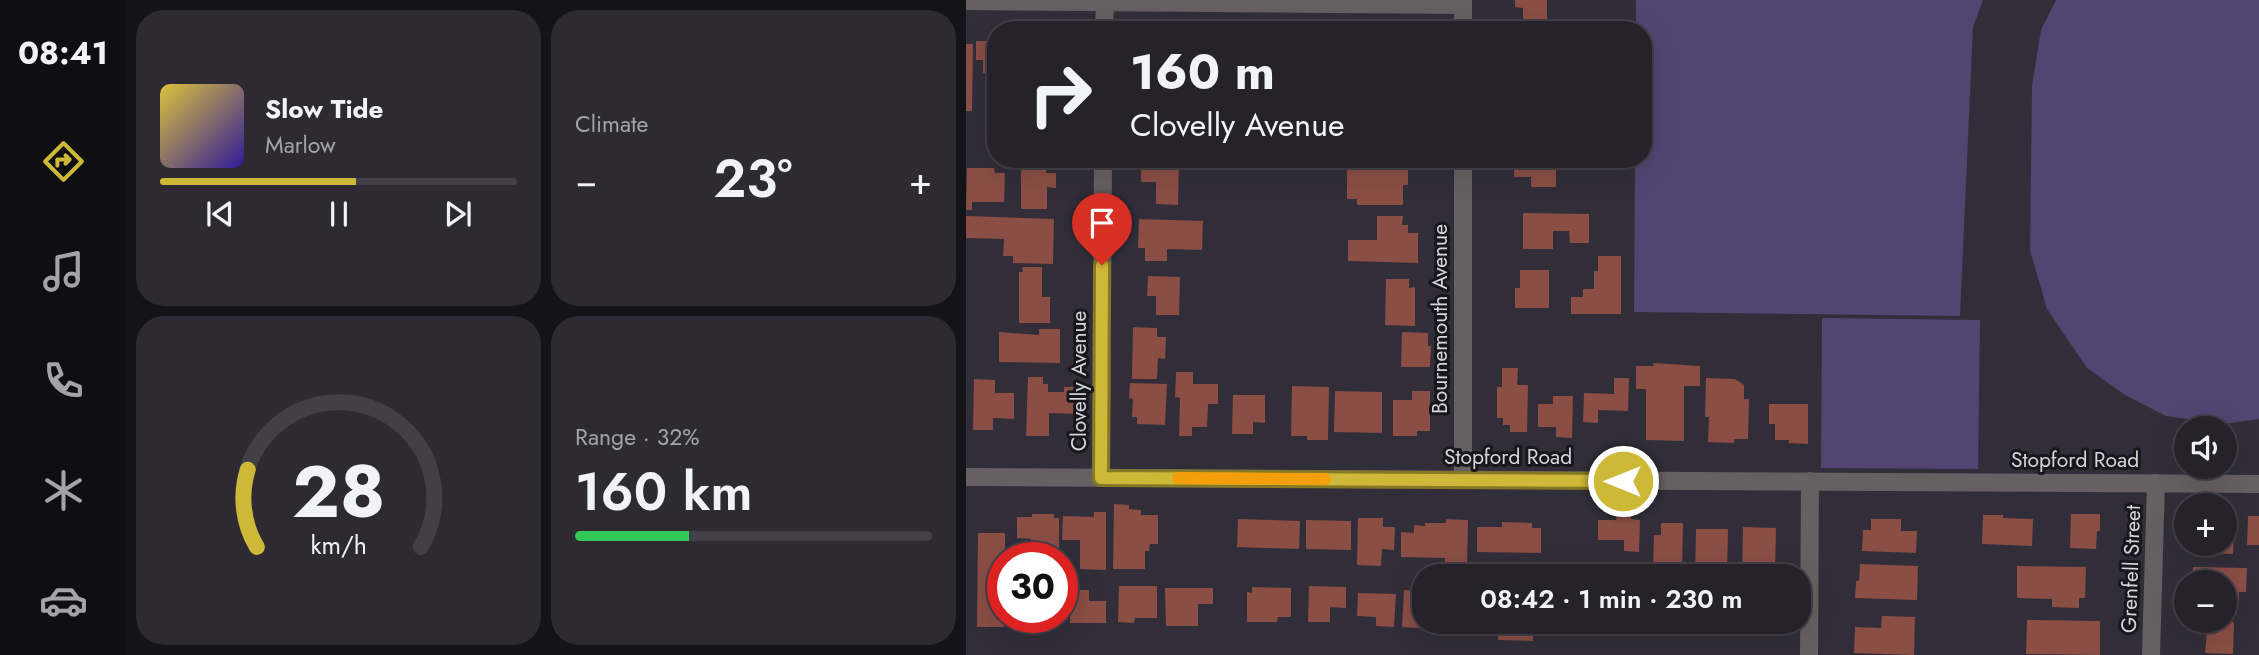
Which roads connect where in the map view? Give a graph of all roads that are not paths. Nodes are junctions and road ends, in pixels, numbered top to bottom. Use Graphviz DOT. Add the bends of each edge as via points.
graph roads {
  1 [pos="966,1"];
  2 [pos="1105,2"];
  3 [pos="1463,2"];
  4 [pos="1104,21"];
  5 [pos="1463,21"];
  6 [pos="1103,168"];
  7 [pos="1463,168"];
  8 [pos="966,477"];
  9 [pos="1101,478"];
  10 [pos="1463,480"];
  11 [pos="1810,481"];
  12 [pos="2156,483"];
  13 [pos="2259,484"];
  14 [pos="1808,655"];
  15 [pos="2151,655"];
  1 -- 2 [label="street"];
  2 -- 3 [label="street"];
  2 -- 4 [label="street"];
  3 -- 5 [label="street"];
  6 -- 9 [label="street, Clovelly Avenue"];
  7 -- 10 [label="street, Bournemouth Avenue"];
  8 -- 9 [label="street, Stopford Road"];
  9 -- 10 [label="street, Stopford Road"];
  10 -- 11 [label="street, Stopford Road"];
  11 -- 12 [label="street, Stopford Road"];
  11 -- 14 [label="street"];
  12 -- 13 [label="street, Stopford Road"];
  12 -- 15 [label="street, Grenfell Street"];
}
